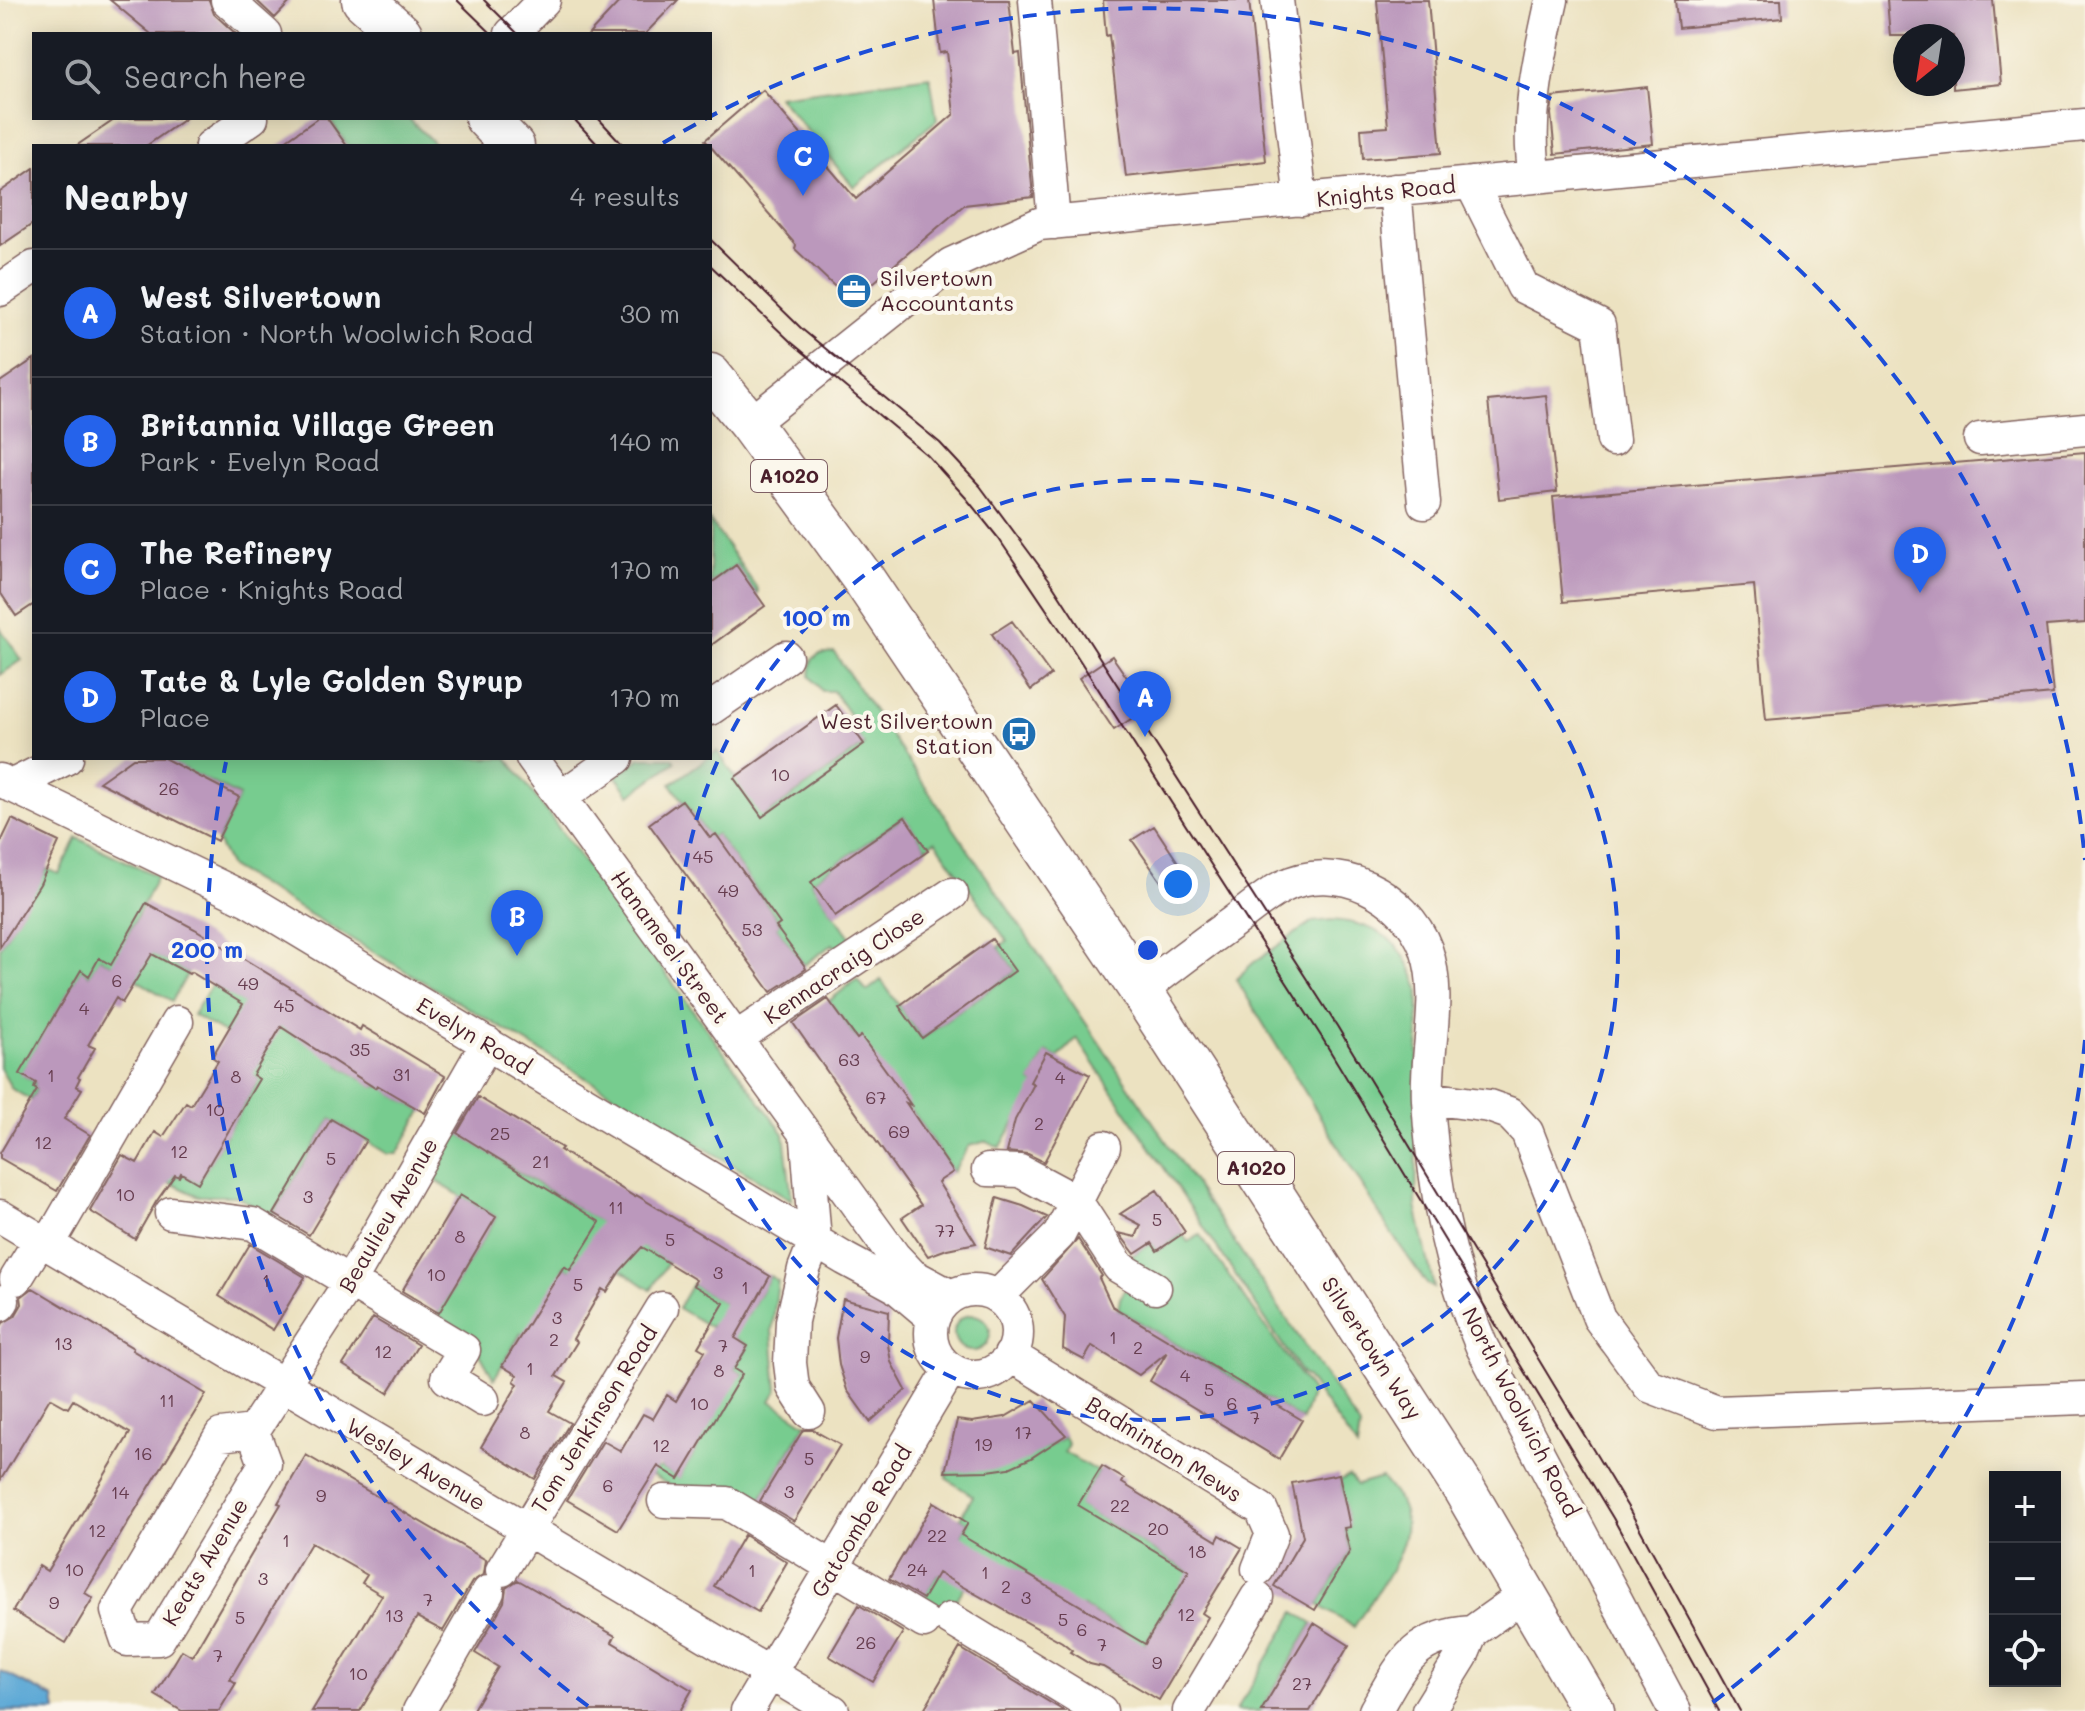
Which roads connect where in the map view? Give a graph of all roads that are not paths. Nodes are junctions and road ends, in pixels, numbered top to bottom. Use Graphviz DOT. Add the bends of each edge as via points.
graph roads {
  1 [pos="227,0"];
  2 [pos="544,0"];
  3 [pos="1035,0"];
  4 [pos="1277,0"];
  5 [pos="1552,0"];
  6 [pos="263,32"];
  7 [pos="513,32"];
  8 [pos="249,120"];
  9 [pos="488,120"];
  10 [pos="2085,125"];
  11 [pos="214,144"];
  12 [pos="511,144"];
  13 [pos="1535,177"];
  14 [pos="1471,183"];
  15 [pos="1395,190"];
  16 [pos="1301,200"];
  17 [pos="1054,223"];
  18 [pos="32,268"];
  19 [pos="0,290"];
  20 [pos="712,377"];
  21 [pos="750,424"];
  22 [pos="2085,429"];
  23 [pos="1980,439"];
  24 [pos="1613,440"];
  25 [pos="1424,503"];
  26 [pos="786,657"];
  27 [pos="712,708"];
  28 [pos="62,760"];
  29 [pos="533,760"];
  30 [pos="614,760"];
  31 [pos="6,783"];
  32 [pos="561,797"];
  33 [pos="952,894"];
  34 [pos="1141,991"];
  35 [pos="177,1022"];
  36 [pos="736,1038"];
  37 [pos="487,1043"];
  38 [pos="1428,1098"];
  39 [pos="807,1137"];
  40 [pos="1104,1147"];
  41 [pos="988,1170"];
  42 [pos="1076,1201"];
  43 [pos="171,1213"];
  44 [pos="0,1216"];
  45 [pos="815,1241"];
  46 [pos="44,1242"];
  47 [pos="350,1282"];
  48 [pos="1155,1288"];
  49 [pos="6,1295"];
  50 [pos="997,1297"];
  51 [pos="942,1307"];
  52 [pos="662,1308"];
  53 [pos="1010,1355"];
  54 [pos="951,1369"];
  55 [pos="285,1384"];
  56 [pos="2085,1398"];
  57 [pos="483,1400"];
  58 [pos="809,1412"];
  59 [pos="253,1431"];
  60 [pos="664,1501"];
  61 [pos="526,1530"];
  62 [pos="835,1567"];
  63 [pos="1524,1595"];
  64 [pos="1472,1632"];
  65 [pos="771,1673"];
  66 [pos="1083,1707"];
  67 [pos="419,1711"];
  68 [pos="747,1711"];
  69 [pos="833,1711"];
  70 [pos="1189,1711"];
  71 [pos="1375,1711"];
  72 [pos="1428,1711"];
  73 [pos="1593,1711"];
  74 [pos="1675,1711"];
  1 -- 6 [label="street"];
  2 -- 7 [label="street"];
  3 -- 17 [label="street"];
  4 -- 16 [label="street"];
  5 -- 13 [label="street" via="1532,106"];
  8 -- 11 [label="street"];
  9 -- 12 [label="main road"];
  10 -- 13 [label="street, Knights Road"];
  13 -- 14 [label="street, Knights Road"];
  14 -- 15 [label="street, Knights Road"];
  14 -- 24 [label="street" via="1523,287 1599,325"];
  15 -- 16 [label="street, Knights Road"];
  15 -- 25 [label="street"];
  16 -- 17 [label="street, Knights Road"];
  17 -- 21 [label="street, Knights Road" via="1039,224 951,264"];
  18 -- 19 [label="street"];
  20 -- 21 [label="main road, A1020"];
  21 -- 34 [label="main road, A1020" via="890,617"];
  22 -- 23 [label="street"];
  26 -- 27 [label="street"];
  28 -- 31 [label="street"];
  29 -- 32 [label="street, Hanameel Street"];
  30 -- 32 [label="street"];
  31 -- 37 [label="street, Evelyn Road" via="248,900"];
  32 -- 36 [label="street, Hanameel Street"];
  33 -- 36 [label="street, Kennacraig Close"];
  34 -- 38 [label="street, North Woolwich Road" via="1283,886 1318,878 1365,885 1391,900 1426,949 1434,988"];
  34 -- 63 [label="main road, Silvertown Way / A1020" via="1448,1465"];
  35 -- 46 [label="street"];
  36 -- 39 [label="street, Hanameel Street"];
  37 -- 45 [label="street, Evelyn Road"];
  37 -- 47 [label="street, Beaulieu Avenue"];
  38 -- 56 [label="street" via="1489,1106 1509,1113 1527,1132 1599,1318 1649,1386 1717,1412"];
  38 -- 74 [label="street, North Woolwich Road" via="1444,1228 1464,1304"];
  39 -- 45 [label="street"];
  39 -- 51 [label="street, Hanameel Street" via="894,1256"];
  40 -- 42 [label="street"];
  41 -- 42 [label="street" via="1020,1171"];
  42 -- 48 [label="street" via="1119,1267"];
  42 -- 50 [label="street" via="1059,1235"];
  43 -- 47 [label="street" via="253,1224"];
  44 -- 46 [label="street, Wesley Avenue"];
  45 -- 51 [label="street, Evelyn Road"];
  45 -- 58 [label="street" via="792,1321 790,1363 793,1387"];
  46 -- 49 [label="street"];
  46 -- 55 [label="street, Wesley Avenue"];
  47 -- 55 [label="street, Beaulieu Avenue"];
  47 -- 57 [label="street" via="464,1350 447,1378"];
  50 -- 51 [label="street" via="974,1290"];
  50 -- 53 [label="street" via="1007,1306 1016,1330"];
  51 -- 54 [label="street" via="931,1332 933,1346"];
  52 -- 61 [label="street, Tom Jenkinson Road"];
  53 -- 54 [label="street" via="990,1372 963,1374"];
  53 -- 70 [label="street, Badminton Mews" via="1261,1509 1272,1534 1257,1583"];
  54 -- 62 [label="street, Gatcombe Road"];
  55 -- 59 [label="street"];
  55 -- 61 [label="street, Wesley Avenue"];
  59 -- 59 [label="street, Keats Avenue" via="221,1435 117,1611 127,1640 159,1639 265,1464"];
  60 -- 62 [label="street" via="727,1503"];
  61 -- 65 [label="street, Wesley Avenue"];
  61 -- 67 [label="street, Tom Jenkinson Road"];
  62 -- 65 [label="street, Gatcombe Road"];
  62 -- 66 [label="street"];
  63 -- 64 [label="street"];
  63 -- 73 [label="main road, Silvertown Way / A1020"];
  64 -- 71 [label="street" via="1447,1633 1421,1645 1400,1668"];
  64 -- 72 [label="street"];
  65 -- 68 [label="street, Gatcombe Road"];
  65 -- 69 [label="street, Wesley Avenue"];
}
